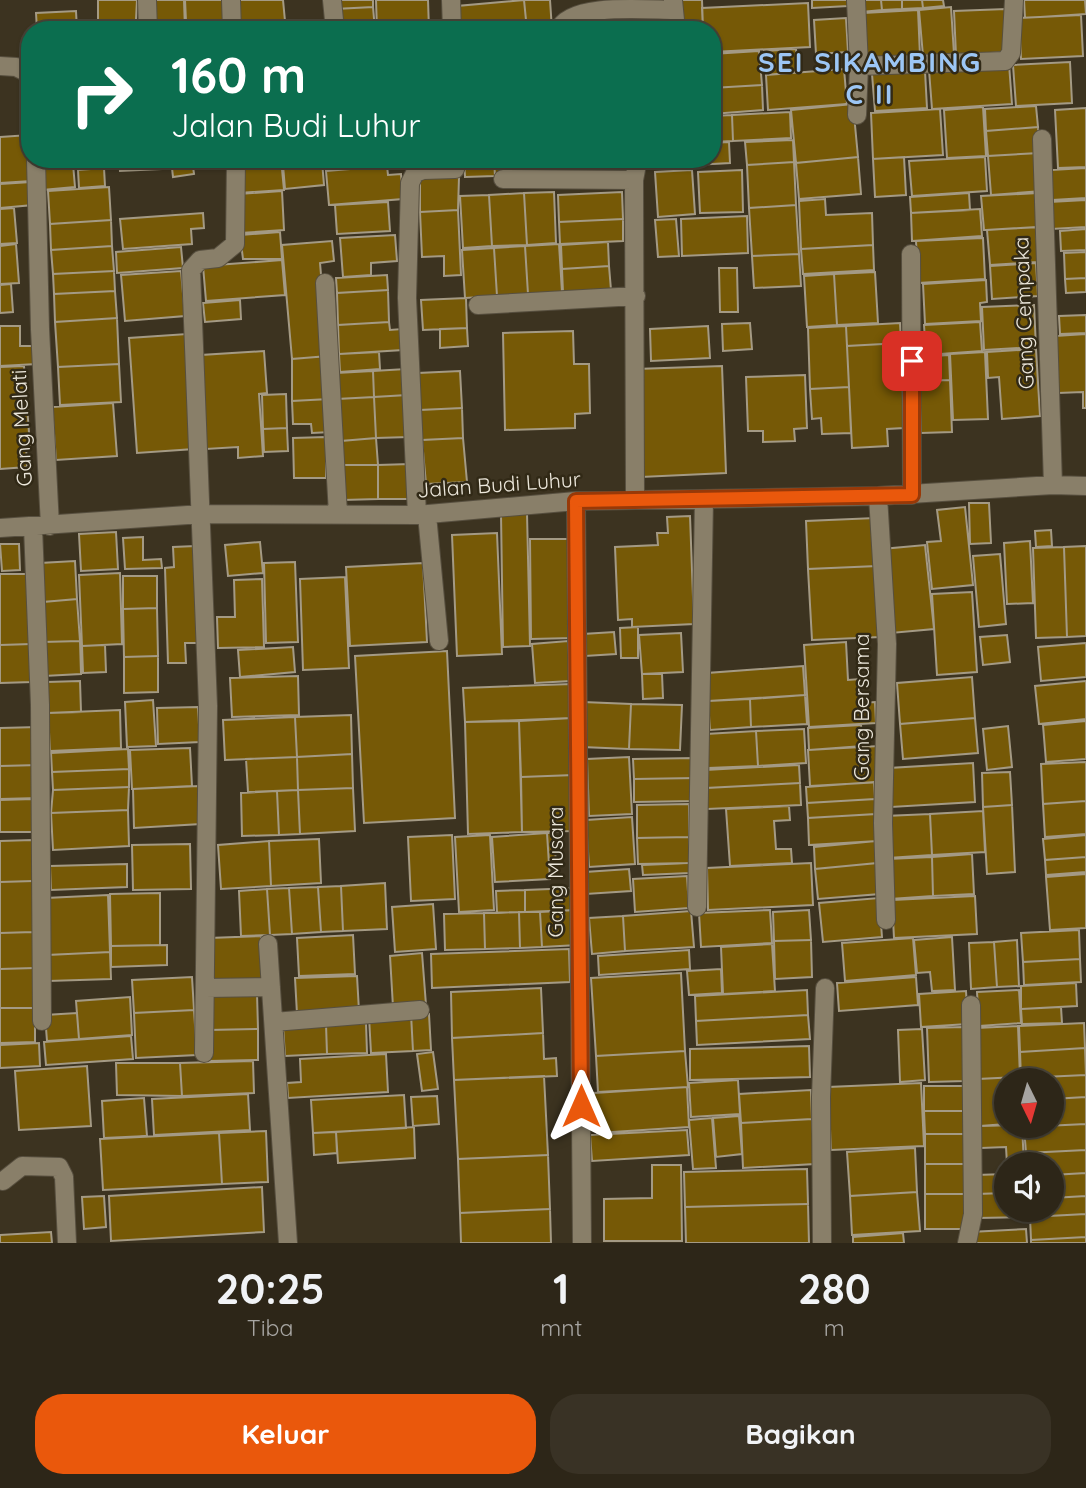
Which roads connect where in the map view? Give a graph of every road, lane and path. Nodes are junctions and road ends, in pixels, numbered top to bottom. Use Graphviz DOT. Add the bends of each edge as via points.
graph roads {
  1 [pos="147,0"];
  2 [pos="231,0"];
  3 [pos="332,0"];
  4 [pos="451,0"];
  5 [pos="856,0"];
  6 [pos="1014,0"];
  7 [pos="674,5"];
  8 [pos="148,21"];
  9 [pos="232,21"];
  10 [pos="334,21"];
  11 [pos="452,21"];
  12 [pos="565,21"];
  13 [pos="0,66"];
  14 [pos="859,66"];
  15 [pos="21,70"];
  16 [pos="857,116"];
  17 [pos="1042,139"];
  18 [pos="36,168"];
  19 [pos="236,168"];
  20 [pos="455,168"];
  21 [pos="636,168"];
  22 [pos="503,179"];
  23 [pos="634,180"];
  24 [pos="911,254"];
  25 [pos="325,283"];
  26 [pos="636,296"];
  27 [pos="478,306"];
  28 [pos="1053,485"];
  29 [pos="1086,486"];
  30 [pos="912,495"];
  31 [pos="878,496"];
  32 [pos="635,499"];
  33 [pos="704,499"];
  34 [pos="576,501"];
  35 [pos="202,514"];
  36 [pos="338,514"];
  37 [pos="422,515"];
  38 [pos="41,526"];
  39 [pos="0,528"];
  40 [pos="439,640"];
  41 [pos="697,907"];
  42 [pos="886,919"];
  43 [pos="268,944"];
  44 [pos="271,987"];
  45 [pos="205,988"];
  46 [pos="825,988"];
  47 [pos="971,1005"];
  48 [pos="420,1010"];
  49 [pos="42,1021"];
  50 [pos="274,1022"];
  51 [pos="204,1053"];
  52 [pos="3,1181"];
  53 [pos="67,1243"];
  54 [pos="288,1243"];
  55 [pos="582,1243"];
  56 [pos="822,1243"];
  57 [pos="967,1243"];
  1 -- 8 [label="street"];
  2 -- 9 [label="street"];
  3 -- 10 [label="street"];
  4 -- 11 [label="street"];
  5 -- 14 [label="street"];
  6 -- 14 [label="street" via="1011,52 1005,61"];
  7 -- 12 [label="street" via="582,11"];
  13 -- 15 [label="street"];
  14 -- 16 [label="street"];
  17 -- 28 [label="street, Gang Cempaka"];
  18 -- 38 [label="street, Gang Melati"];
  19 -- 35 [label="street" via="235,244 218,258 200,260 191,270"];
  20 -- 37 [label="street" via="423,170 415,173 410,183 407,298"];
  21 -- 23 [label="street"];
  22 -- 23 [label="street"];
  23 -- 26 [label="street"];
  24 -- 30 [label="street"];
  25 -- 36 [label="street"];
  26 -- 27 [label="street"];
  26 -- 32 [label="street"];
  28 -- 29 [label="street, Jalan Budi Luhur"];
  28 -- 30 [label="street, Jalan Budi Luhur"];
  30 -- 31 [label="street, Jalan Budi Luhur"];
  31 -- 33 [label="street, Jalan Budi Luhur"];
  31 -- 42 [label="street, Gang Bersama" via="887,645"];
  32 -- 33 [label="street, Jalan Budi Luhur"];
  32 -- 34 [label="street, Jalan Budi Luhur"];
  33 -- 41 [label="street"];
  34 -- 37 [label="street, Jalan Budi Luhur"];
  34 -- 55 [label="street, Gang Musara"];
  35 -- 36 [label="street, Jalan Budi Luhur"];
  35 -- 38 [label="street, Jalan Budi Luhur"];
  35 -- 45 [label="street" via="208,706"];
  36 -- 37 [label="street, Jalan Budi Luhur"];
  37 -- 40 [label="street"];
  38 -- 39 [label="street, Jalan Budi Luhur"];
  38 -- 49 [label="street, Gang Melati"];
  43 -- 44 [label="street"];
  44 -- 45 [label="street"];
  44 -- 50 [label="street"];
  45 -- 51 [label="street"];
  46 -- 56 [label="street"];
  47 -- 57 [label="street" via="973,1214"];
  48 -- 50 [label="street"];
  50 -- 54 [label="street"];
  52 -- 53 [label="street" via="22,1166 59,1167 64,1177"];
}
